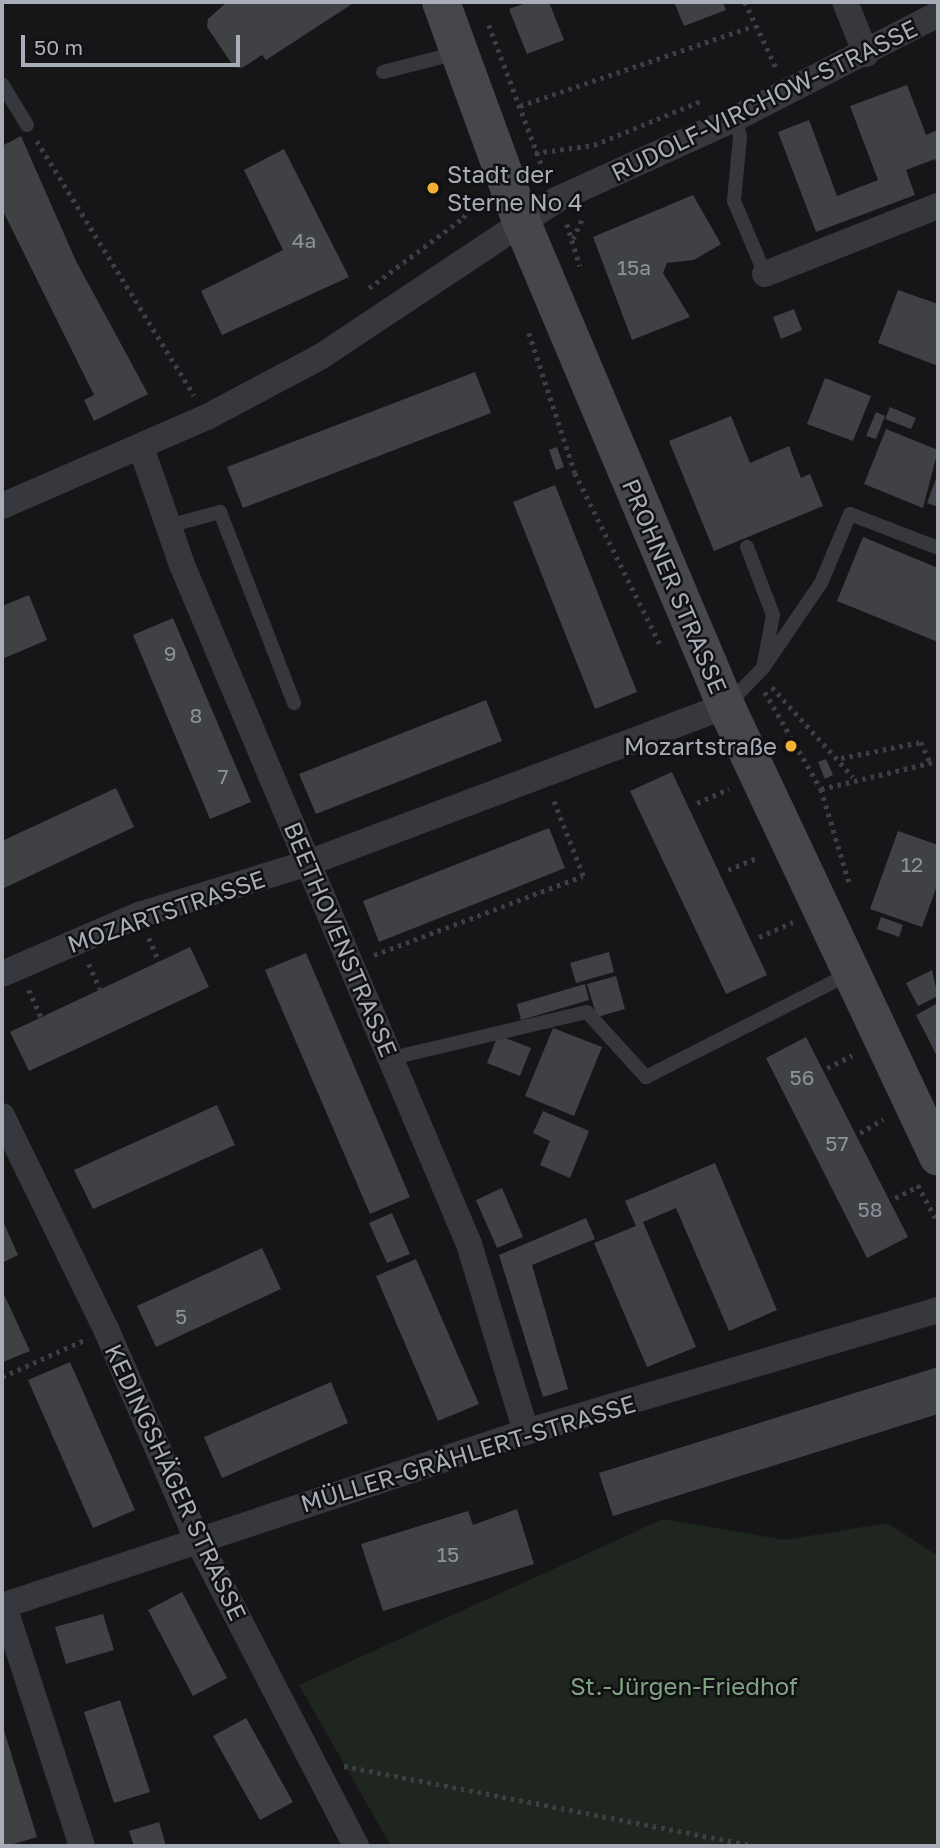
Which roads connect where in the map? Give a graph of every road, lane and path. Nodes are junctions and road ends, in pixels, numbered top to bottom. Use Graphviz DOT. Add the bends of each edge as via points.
graph roads {
  1 [pos="441,2"];
  2 [pos="745,2"];
  3 [pos="845,2"];
  4 [pos="484,14"];
  5 [pos="938,14"];
  6 [pos="754,26"];
  7 [pos="460,52"];
  8 [pos="866,54"];
  9 [pos="383,72"];
  10 [pos="767,77"];
  11 [pos="2,84"];
  12 [pos="710,99"];
  13 [pos="520,106"];
  14 [pos="736,118"];
  15 [pos="27,125"];
  16 [pos="536,152"];
  17 [pos="500,167"];
  18 [pos="476,200"];
  19 [pos="556,200"];
  20 [pos="938,206"];
  21 [pos="522,223"];
  22 [pos="765,274"];
  23 [pos="584,276"];
  24 [pos="359,297"];
  25 [pos="207,417"];
  26 [pos="142,450"];
  27 [pos="2,506"];
  28 [pos="168,526"];
  29 [pos="747,547"];
  30 [pos="938,548"];
  31 [pos="763,668"];
  32 [pos="294,703"];
  33 [pos="726,706"];
  34 [pos="841,758"];
  35 [pos="938,761"];
  36 [pos="930,762"];
  37 [pos="544,775"];
  38 [pos="853,777"];
  39 [pos="730,789"];
  40 [pos="821,789"];
  41 [pos="697,803"];
  42 [pos="762,856"];
  43 [pos="308,863"];
  44 [pos="728,870"];
  45 [pos="852,895"];
  46 [pos="793,922"];
  47 [pos="759,937"];
  48 [pos="349,964"];
  49 [pos="851,973"];
  50 [pos="2,974"];
  51 [pos="852,1055"];
  52 [pos="392,1058"];
  53 [pos="827,1068"];
  54 [pos="2,1116"];
  55 [pos="886,1118"];
  56 [pos="860,1133"];
  57 [pos="928,1171"];
  58 [pos="895,1198"];
  59 [pos="938,1310"];
  60 [pos="106,1329"];
  61 [pos="2,1377"];
  62 [pos="526,1432"];
  63 [pos="197,1539"];
  64 [pos="3,1606"];
  65 [pos="310,1760"];
  66 [pos="736,1844"];
  67 [pos="82,1846"];
  68 [pos="356,1846"];
  69 [pos="755,1846"];
  1 -- 7 [label="main road, PROHNER STRASSE"];
  2 -- 6 [label="path"];
  3 -- 8 [label="street"];
  4 -- 13 [label="path"];
  5 -- 8 [label="street, RUDOLF-VIRCHOW-STRASSE"];
  6 -- 10 [label="path" via="778,71"];
  6 -- 13 [label="path"];
  7 -- 9 [label="lane"];
  7 -- 17 [label="main road, PROHNER STRASSE"];
  8 -- 14 [label="street, RUDOLF-VIRCHOW-STRASSE"];
  11 -- 15 [label="lane"];
  12 -- 16 [label="path" via="594,145"];
  13 -- 16 [label="path"];
  14 -- 19 [label="street, RUDOLF-VIRCHOW-STRASSE"];
  14 -- 22 [label="lane" via="740,137 734,201"];
  15 -- 25 [label="path"];
  16 -- 17 [label="path"];
  16 -- 19 [label="path"];
  17 -- 21 [label="main road, PROHNER STRASSE"];
  18 -- 24 [label="path" via="463,218"];
  19 -- 21 [label="street, RUDOLF-VIRCHOW-STRASSE"];
  19 -- 23 [label="path"];
  20 -- 22 [label="street"];
  21 -- 25 [label="street, RUDOLF-VIRCHOW-STRASSE" via="320,357"];
  21 -- 33 [label="main road, PROHNER STRASSE"];
  25 -- 26 [label="street, RUDOLF-VIRCHOW-STRASSE"];
  26 -- 27 [label="street, RUDOLF-VIRCHOW-STRASSE"];
  26 -- 28 [label="street, BEETHOVENSTRASSE"];
  28 -- 32 [label="lane" via="220,512"];
  28 -- 43 [label="street, BEETHOVENSTRASSE"];
  29 -- 31 [label="lane" via="773,615"];
  30 -- 31 [label="lane" via="850,514 821,583"];
  31 -- 33 [label="lane"];
  33 -- 37 [label="street, MOZARTSTRASSE"];
  33 -- 49 [label="main road, PROHNER STRASSE"];
  34 -- 36 [label="path" via="920,742"];
  34 -- 38 [label="path"];
  34 -- 40 [label="path" via="776,688 761,685"];
  35 -- 36 [label="path"];
  36 -- 38 [label="path"];
  37 -- 43 [label="street, MOZARTSTRASSE"];
  37 -- 48 [label="path" via="583,876"];
  38 -- 40 [label="path"];
  39 -- 41 [label="path"];
  40 -- 45 [label="path"];
  42 -- 44 [label="path"];
  43 -- 48 [label="street, BEETHOVENSTRASSE"];
  43 -- 50 [label="street, MOZARTSTRASSE" via="139,915"];
  46 -- 47 [label="path"];
  48 -- 52 [label="street, BEETHOVENSTRASSE"];
  49 -- 52 [label="lane" via="646,1077 587,1012"];
  49 -- 57 [label="main road, PROHNER STRASSE"];
  51 -- 53 [label="path"];
  52 -- 62 [label="street, BEETHOVENSTRASSE" via="469,1244"];
  54 -- 60 [label="street, KEDINGSHÄGER STRASSE"];
  55 -- 56 [label="path"];
  57 -- 58 [label="path"];
  59 -- 62 [label="street, MÜLLER-GRÄHLERT-STRASSE"];
  60 -- 61 [label="path"];
  60 -- 63 [label="street, KEDINGSHÄGER STRASSE"];
  62 -- 63 [label="street, MÜLLER-GRÄHLERT-STRASSE"];
  63 -- 64 [label="street, MÜLLER-GRÄHLERT-STRASSE"];
  63 -- 65 [label="street, KEDINGSHÄGER STRASSE"];
  64 -- 67 [label="street"];
  65 -- 66 [label="path"];
  65 -- 68 [label="street, KEDINGSHÄGER STRASSE"];
  66 -- 69 [label="path"];
}
